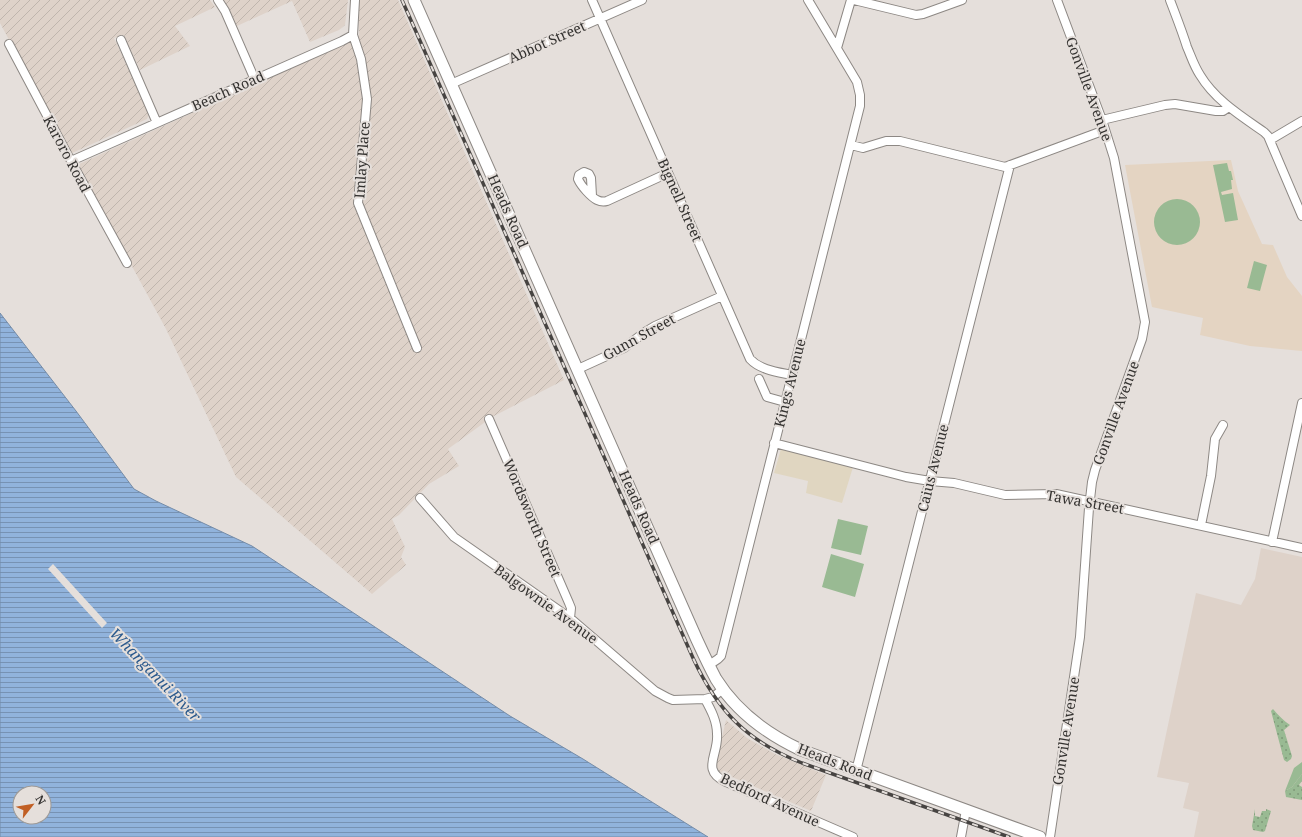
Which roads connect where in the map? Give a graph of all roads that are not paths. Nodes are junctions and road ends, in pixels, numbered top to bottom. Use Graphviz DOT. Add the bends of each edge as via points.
graph roads {
  1 [pos="218,0"];
  2 [pos="355,0"];
  3 [pos="414,0"];
  4 [pos="592,0"];
  5 [pos="642,0"];
  6 [pos="808,0"];
  7 [pos="850,0"];
  8 [pos="854,0"];
  9 [pos="962,0"];
  10 [pos="1056,0"];
  11 [pos="1170,0"];
  12 [pos="600,19"];
  13 [pos="353,35"];
  14 [pos="121,40"];
  15 [pos="9,44"];
  16 [pos="837,48"];
  17 [pos="255,80"];
  18 [pos="451,84"];
  19 [pos="1229,107"];
  20 [pos="1102,120"];
  21 [pos="1302,121"];
  22 [pos="157,123"];
  23 [pos="1105,130"];
  24 [pos="1270,140"];
  25 [pos="851,145"];
  26 [pos="71,161"];
  27 [pos="1010,165"];
  28 [pos="668,174"];
  29 [pos="592,196"];
  30 [pos="1302,216"];
  31 [pos="127,263"];
  32 [pos="722,296"];
  33 [pos="417,348"];
  34 [pos="578,369"];
  35 [pos="792,375"];
  36 [pos="759,379"];
  37 [pos="785,402"];
  38 [pos="1302,404"];
  39 [pos="489,419"];
  40 [pos="1223,425"];
  41 [pos="774,443"];
  42 [pos="930,481"];
  43 [pos="420,498"];
  44 [pos="1089,501"];
  45 [pos="1201,525"];
  46 [pos="1272,542"];
  47 [pos="1302,548"];
  48 [pos="570,618"];
  49 [pos="709,665"];
  50 [pos="724,689"];
  51 [pos="705,699"];
  52 [pos="856,771"];
  53 [pos="966,810"];
  54 [pos="853,837"];
  55 [pos="961,837"];
  56 [pos="1040,837"];
  57 [pos="1050,837"];
  1 -- 17 [label="street"];
  2 -- 13 [label="street"];
  3 -- 18 [label="main road, Heads Road"];
  4 -- 12 [label="street, Bignell Street"];
  5 -- 12 [label="street, Abbot Street"];
  6 -- 16 [label="street"];
  7 -- 16 [label="street"];
  8 -- 9 [label="street" via="916,15"];
  10 -- 20 [label="street, Gonville Avenue"];
  11 -- 19 [label="street" via="1200,76"];
  12 -- 18 [label="street, Abbot Street"];
  12 -- 28 [label="street, Bignell Street"];
  13 -- 17 [label="street, Beach Road"];
  13 -- 33 [label="street, Imlay Place" via="361,59 367,99 358,203"];
  14 -- 22 [label="street"];
  15 -- 26 [label="street, Karoro Road"];
  16 -- 25 [label="street, Kings Avenue" via="857,82 860,95"];
  17 -- 22 [label="street, Beach Road"];
  18 -- 34 [label="main road, Heads Road"];
  19 -- 20 [label="street" via="1224,111 1216,111 1175,104 1165,105"];
  19 -- 24 [label="street" via="1264,132"];
  20 -- 23 [label="street, Gonville Avenue"];
  21 -- 24 [label="street"];
  22 -- 26 [label="street, Beach Road"];
  23 -- 27 [label="street"];
  23 -- 44 [label="street, Gonville Avenue" via="1116,164 1145,322 1142,339 1095,470"];
  24 -- 30 [label="street"];
  25 -- 27 [label="street" via="863,148 886,141 900,141 997,165"];
  25 -- 35 [label="street, Kings Avenue"];
  26 -- 31 [label="street, Karoro Road"];
  27 -- 42 [label="street, Caius Avenue"];
  28 -- 29 [label="street" via="607,201 602,202"];
  28 -- 32 [label="street, Bignell Street"];
  32 -- 34 [label="street, Gunn Street" via="655,326 624,348"];
  32 -- 35 [label="street, Bignell Street" via="753,362 762,368"];
  34 -- 49 [label="main road, Heads Road"];
  35 -- 37 [label="street, Kings Avenue"];
  36 -- 37 [label="street" via="767,397"];
  37 -- 41 [label="street, Kings Avenue"];
  38 -- 46 [label="street"];
  39 -- 48 [label="street, Wordsworth Street" via="569,603"];
  40 -- 45 [label="street" via="1215,439 1212,476"];
  41 -- 42 [label="street, Tawa Street"];
  41 -- 49 [label="street, Kings Avenue" via="721,656"];
  42 -- 44 [label="street, Tawa Street" via="954,483 1005,495 1056,494"];
  42 -- 52 [label="street, Caius Avenue"];
  43 -- 48 [label="street, Balgownie Avenue" via="454,537"];
  44 -- 45 [label="street, Tawa Street"];
  44 -- 57 [label="street, Gonville Avenue" via="1080,637"];
  45 -- 46 [label="street, Tawa Street"];
  46 -- 47 [label="street, Tawa Street"];
  48 -- 51 [label="street, Balgownie Avenue" via="655,691 674,700"];
  49 -- 50 [label="main road, Heads Road"];
  50 -- 51 [label="street, Balgownie Avenue"];
  50 -- 52 [label="main road, Heads Road" via="749,717 771,734 801,750"];
  51 -- 54 [label="street, Bedford Avenue" via="717,728 712,769 719,779"];
  52 -- 53 [label="main road, Heads Road"];
  53 -- 55 [label="street"];
  53 -- 56 [label="main road, Heads Road"];
}
